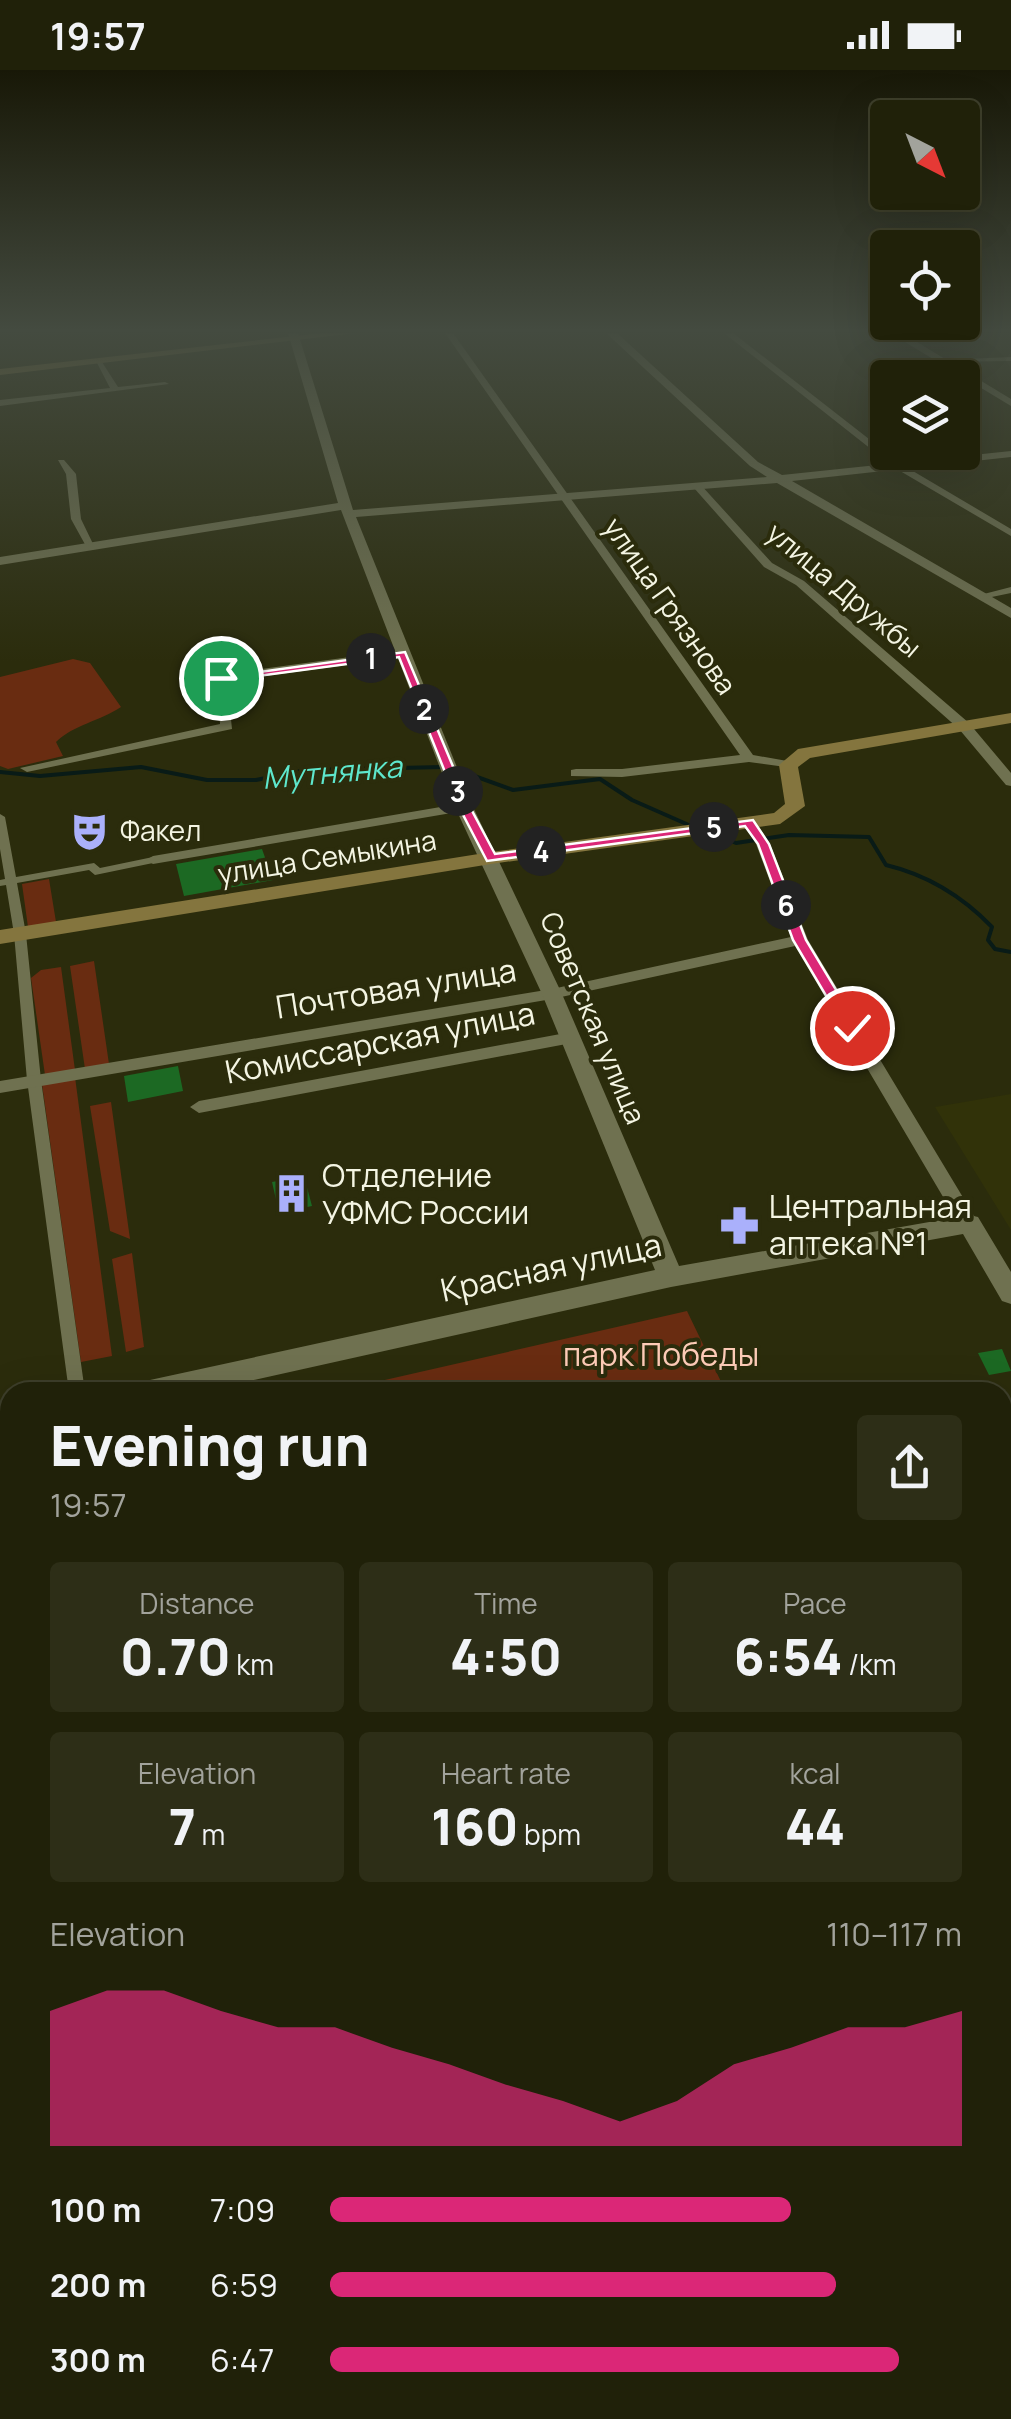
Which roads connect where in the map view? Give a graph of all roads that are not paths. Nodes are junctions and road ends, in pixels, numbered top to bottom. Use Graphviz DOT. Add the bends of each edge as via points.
graph roads {
  1 [pos="326,443"];
  2 [pos="528,443"];
  3 [pos="731,443"];
  4 [pos="1011,454"];
  5 [pos="980,457"];
  6 [pos="61,462"];
  7 [pos="870,469"];
  8 [pos="905,470"];
  9 [pos="778,478"];
  10 [pos="696,486"];
  11 [pos="566,496"];
  12 [pos="346,510"];
  13 [pos="1011,534"];
  14 [pos="91,546"];
  15 [pos="0,561"];
  16 [pos="1011,590"];
  17 [pos="982,596"];
  18 [pos="1011,614"];
  19 [pos="402,654"];
  20 [pos="1011,718"];
  21 [pos="964,726"];
  22 [pos="749,758"];
  23 [pos="788,765"];
  24 [pos="27,768"];
  25 [pos="576,773"];
  26 [pos="1011,782"];
  27 [pos="464,807"];
  28 [pos="0,818"];
  29 [pos="758,836"];
  30 [pos="491,858"];
  31 [pos="154,860"];
  32 [pos="6,882"];
  33 [pos="10,935"];
  34 [pos="800,940"];
  35 [pos="552,994"];
  36 [pos="571,1038"];
  37 [pos="34,1080"];
  38 [pos="0,1087"];
  39 [pos="199,1107"];
  40 [pos="969,1224"];
  41 [pos="671,1278"];
  42 [pos="1011,1294"];
  43 [pos="76,1382"];
  44 [pos="196,1382"];
  1 -- 12 [label="street, Советская улица"];
  2 -- 11 [label="street, улица Грязнова"];
  3 -- 9 [label="street"];
  4 -- 5 [label="street"];
  6 -- 14 [label="street" via="71,474 76,518"];
  7 -- 9 [label="street"];
  8 -- 13 [label="street"];
  9 -- 10 [label="street"];
  9 -- 17 [label="street"];
  10 -- 11 [label="street"];
  10 -- 21 [label="street, улица Дружбы" via="768,565 800,583"];
  11 -- 12 [label="street"];
  11 -- 22 [label="street, улица Грязнова"];
  12 -- 14 [label="street"];
  12 -- 19 [label="street, Советская улица"];
  14 -- 15 [label="street"];
  16 -- 17 [label="street"];
  17 -- 18 [label="street"];
  19 -- 24 [label="street" via="221,678 227,726"];
  19 -- 27 [label="street, Советская улица"];
  20 -- 21 [label="main road"];
  21 -- 23 [label="main road" via="804,752"];
  21 -- 26 [label="street, улица Дружбы"];
  22 -- 23 [label="street"];
  22 -- 25 [label="street"];
  23 -- 29 [label="main road, улица Семыкина" via="796,806"];
  27 -- 30 [label="street, Советская улица"];
  27 -- 31 [label="street"];
  28 -- 32 [label="street"];
  29 -- 30 [label="main road, улица Семыкина" via="715,827"];
  29 -- 34 [label="street"];
  30 -- 33 [label="main road, улица Семыкина"];
  30 -- 35 [label="street, Советская улица"];
  31 -- 32 [label="street"];
  32 -- 33 [label="street"];
  33 -- 37 [label="street"];
  34 -- 35 [label="street, Почтовая улица"];
  34 -- 40 [label="street"];
  35 -- 36 [label="street, Советская улица"];
  35 -- 37 [label="street, Почтовая улица"];
  36 -- 39 [label="street, Комиссарская улица"];
  36 -- 41 [label="street, Советская улица"];
  37 -- 38 [label="street, Почтовая улица"];
  37 -- 43 [label="street"];
  40 -- 41 [label="street, Красная улица"];
  40 -- 42 [label="street"];
  41 -- 44 [label="street, Красная улица"];
}
